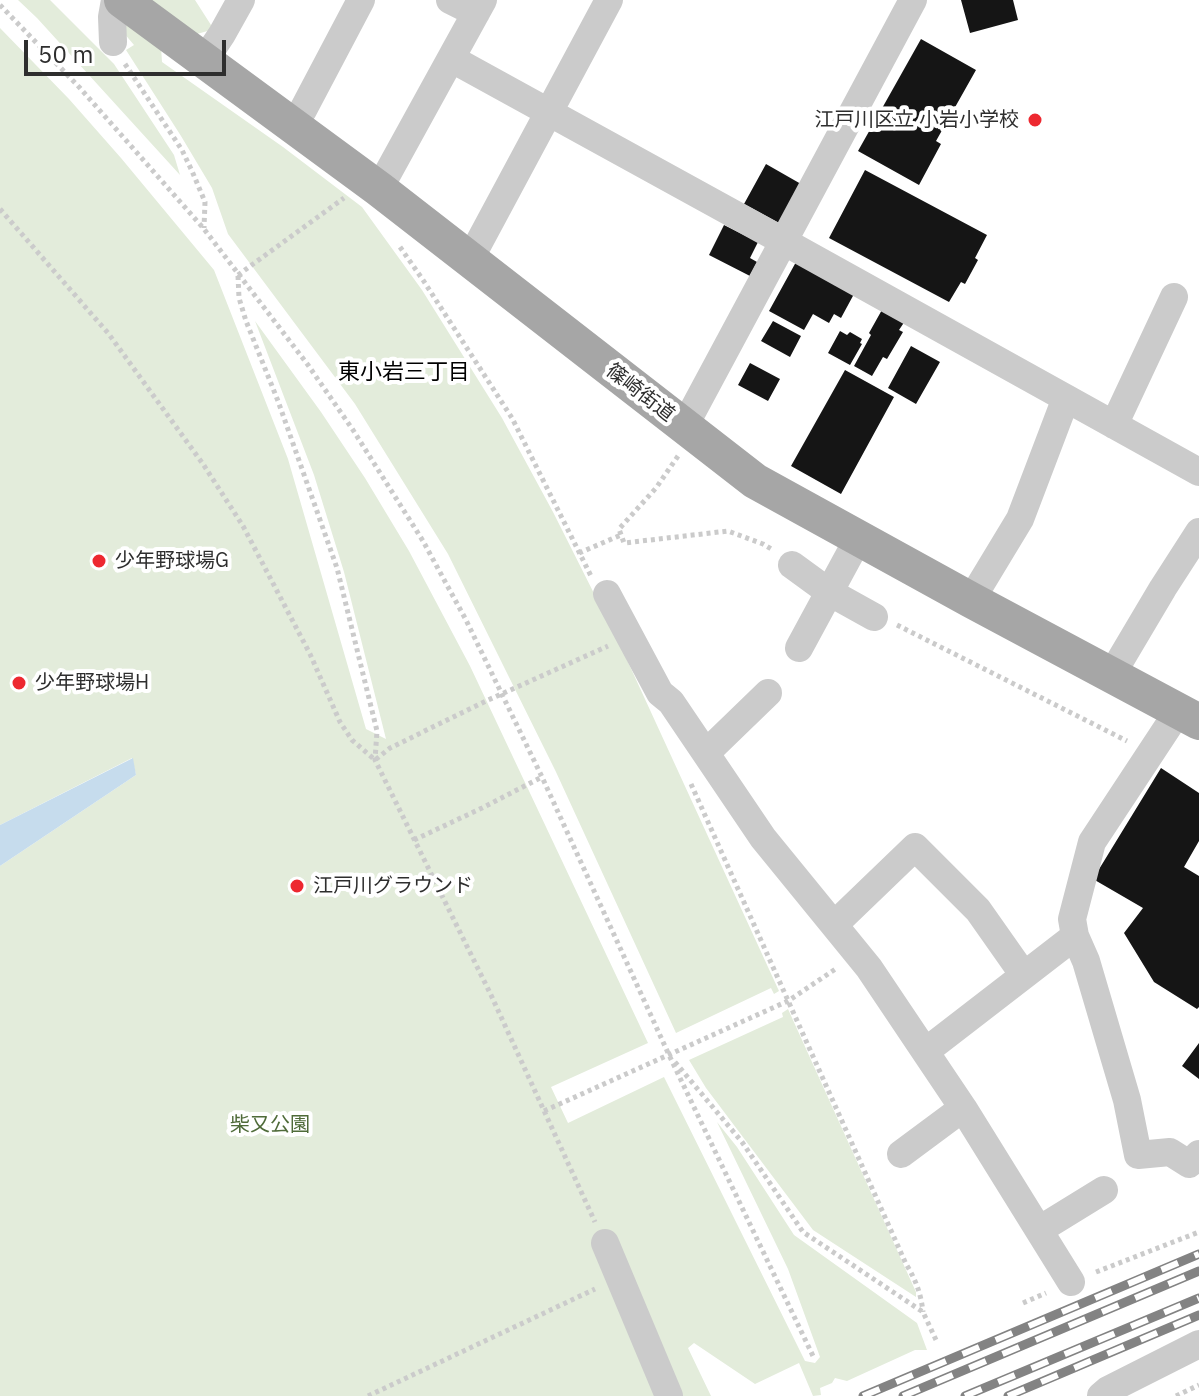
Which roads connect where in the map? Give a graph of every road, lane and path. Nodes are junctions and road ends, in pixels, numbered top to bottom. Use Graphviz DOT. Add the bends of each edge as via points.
graph roads {
  1 [pos="115,0"];
  2 [pos="122,0"];
  3 [pos="241,0"];
  4 [pos="361,0"];
  5 [pos="450,0"];
  6 [pos="609,0"];
  7 [pos="913,0"];
  8 [pos="0,5"];
  9 [pos="480,7"];
  10 [pos="119,53"];
  11 [pos="452,59"];
  12 [pos="136,60"];
  13 [pos="204,61"];
  14 [pos="550,114"];
  15 [pos="292,125"];
  16 [pos="365,191"];
  17 [pos="0,209"];
  18 [pos="204,229"];
  19 [pos="783,241"];
  20 [pos="398,245"];
  21 [pos="469,261"];
  22 [pos="238,275"];
  23 [pos="1174,297"];
  24 [pos="1066,398"];
  25 [pos="1114,425"];
  26 [pos="684,438"];
  27 [pos="1199,472"];
  28 [pos="1199,532"];
  29 [pos="621,535"];
  30 [pos="858,539"];
  31 [pos="579,553"];
  32 [pos="792,565"];
  33 [pos="600,588"];
  34 [pos="829,592"];
  35 [pos="971,600"];
  36 [pos="874,617"];
  37 [pos="618,641"];
  38 [pos="799,648"];
  39 [pos="1112,674"];
  40 [pos="768,693"];
  41 [pos="501,694"];
  42 [pos="1189,716"];
  43 [pos="1150,752"];
  44 [pos="706,753"];
  45 [pos="375,760"];
  46 [pos="542,777"];
  47 [pos="689,778"];
  48 [pos="414,840"];
  49 [pos="835,924"];
  50 [pos="1075,936"];
  51 [pos="858,954"];
  52 [pos="1023,974"];
  53 [pos="788,1001"];
  54 [pos="926,1051"];
  55 [pos="669,1055"];
  56 [pos="963,1108"];
  57 [pos="544,1111"];
  58 [pos="901,1154"];
  59 [pos="1197,1166"];
  60 [pos="1104,1190"];
  61 [pos="1039,1230"];
  62 [pos="1199,1232"];
  63 [pos="605,1243"];
  64 [pos="619,1278"];
  65 [pos="1071,1282"];
  66 [pos="1023,1303"];
  67 [pos="923,1312"];
  68 [pos="937,1342"];
  69 [pos="1199,1344"];
  70 [pos="813,1356"];
  71 [pos="1199,1385"];
  72 [pos="368,1396"];
  73 [pos="669,1396"];
  74 [pos="1101,1396"];
  75 [pos="1176,1396"];
  1 -- 10 [label="street" via="112,17"];
  2 -- 13 [label="main road, 篠崎街道"];
  3 -- 13 [label="street"];
  4 -- 15 [label="street"];
  5 -- 9 [label="street"];
  6 -- 14 [label="street"];
  7 -- 19 [label="street"];
  8 -- 18 [label="path"];
  9 -- 11 [label="street"];
  10 -- 12 [label="path"];
  10 -- 18 [label="path" via="182,150 205,202"];
  11 -- 14 [label="street"];
  11 -- 16 [label="street"];
  13 -- 15 [label="main road, 篠崎街道"];
  14 -- 19 [label="street"];
  14 -- 21 [label="street"];
  15 -- 16 [label="main road, 篠崎街道"];
  16 -- 21 [label="main road, 篠崎街道"];
  16 -- 22 [label="path"];
  17 -- 45 [label="path" via="108,333 203,464 243,526 340,722"];
  18 -- 22 [label="path"];
  19 -- 24 [label="street"];
  19 -- 26 [label="street"];
  20 -- 31 [label="path" via="512,418"];
  21 -- 26 [label="main road, 篠崎街道"];
  22 -- 41 [label="path" via="308,365 387,483 466,620"];
  22 -- 45 [label="path" via="246,321 337,568 377,731"];
  23 -- 25 [label="street"];
  24 -- 25 [label="street"];
  24 -- 35 [label="street" via="1020,519"];
  25 -- 27 [label="street"];
  26 -- 29 [label="path" via="656,488 619,529"];
  26 -- 30 [label="main road, 篠崎街道"];
  28 -- 39 [label="street"];
  29 -- 31 [label="path"];
  29 -- 32 [label="path" via="624,543 728,531 763,544"];
  30 -- 34 [label="street"];
  30 -- 35 [label="main road, 篠崎街道"];
  31 -- 33 [label="path"];
  32 -- 34 [label="street"];
  33 -- 44 [label="street" via="660,693"];
  34 -- 36 [label="street"];
  34 -- 38 [label="street"];
  35 -- 39 [label="main road, 篠崎街道"];
  36 -- 43 [label="path"];
  37 -- 41 [label="path"];
  39 -- 42 [label="main road, 篠崎街道"];
  40 -- 44 [label="street"];
  41 -- 45 [label="path"];
  41 -- 46 [label="path"];
  42 -- 43 [label="street"];
  43 -- 50 [label="street" via="1092,842 1072,919"];
  44 -- 49 [label="street" via="763,838"];
  45 -- 48 [label="path"];
  46 -- 48 [label="path"];
  46 -- 55 [label="path"];
  47 -- 53 [label="path"];
  48 -- 57 [label="path"];
  49 -- 51 [label="street"];
  49 -- 52 [label="street" via="915,847 978,910"];
  50 -- 52 [label="street"];
  50 -- 59 [label="street" via="1127,1100 1138,1155 1170,1152"];
  51 -- 53 [label="path"];
  51 -- 54 [label="street"];
  52 -- 54 [label="street"];
  53 -- 55 [label="path"];
  53 -- 67 [label="path" via="915,1280"];
  54 -- 56 [label="street"];
  55 -- 57 [label="path"];
  55 -- 67 [label="path" via="742,1142 803,1232"];
  55 -- 70 [label="path"];
  56 -- 58 [label="street"];
  56 -- 61 [label="street"];
  57 -- 63 [label="path"];
  60 -- 61 [label="street"];
  61 -- 65 [label="street"];
  62 -- 65 [label="path"];
  63 -- 64 [label="street"];
  64 -- 72 [label="path"];
  64 -- 73 [label="street"];
  65 -- 66 [label="path"];
  67 -- 68 [label="path"];
  69 -- 74 [label="street"];
  71 -- 75 [label="path"];
}
